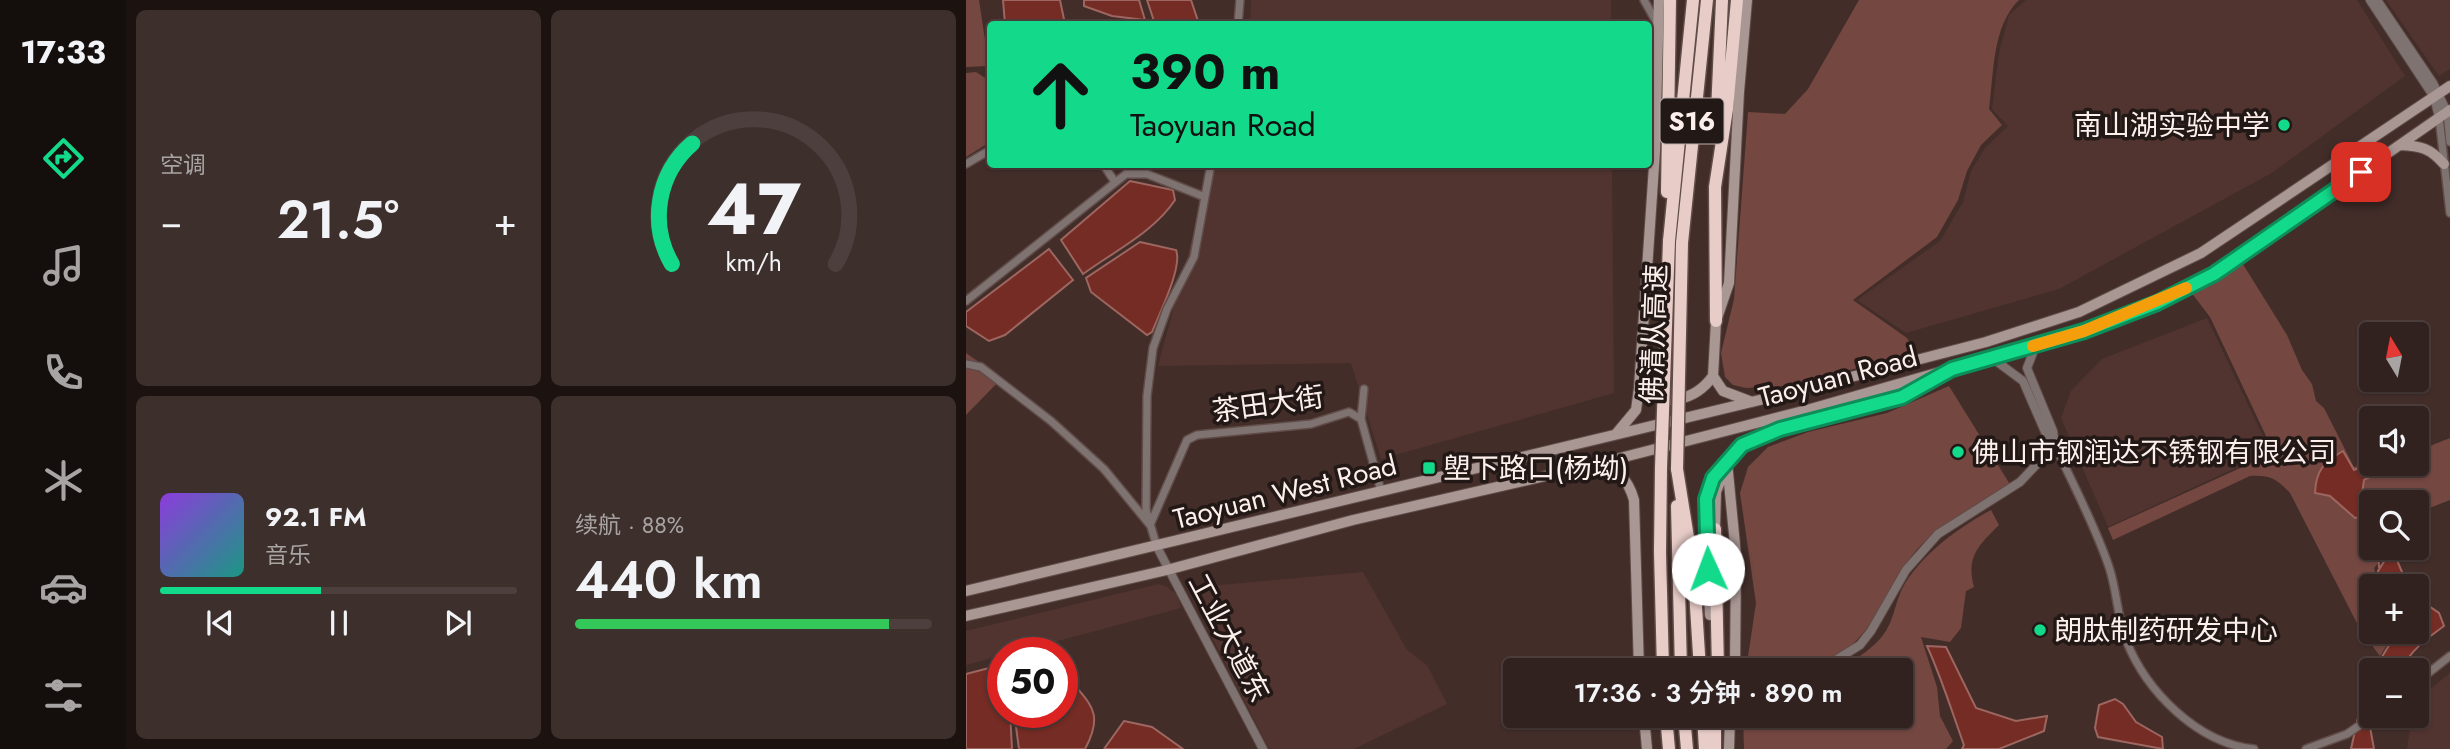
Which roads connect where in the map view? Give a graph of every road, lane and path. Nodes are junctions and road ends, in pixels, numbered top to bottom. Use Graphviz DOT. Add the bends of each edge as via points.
graph roads {
  1 [pos="1240,0"];
  2 [pos="1644,0"];
  3 [pos="1659,0"];
  4 [pos="1670,0"];
  5 [pos="1693,0"];
  6 [pos="1707,0"];
  7 [pos="1723,0"];
  8 [pos="1737,0"];
  9 [pos="1748,0"];
  10 [pos="2370,0"];
  11 [pos="2377,0"];
  12 [pos="1238,21"];
  13 [pos="1658,26"];
  14 [pos="2450,86"];
  15 [pos="2437,95"];
  16 [pos="2445,113"];
  17 [pos="2450,142"];
  18 [pos="2400,145"];
  19 [pos="987,152"];
  20 [pos="966,164"];
  21 [pos="2444,164"];
  22 [pos="1106,168"];
  23 [pos="1211,168"];
  24 [pos="1115,182"];
  25 [pos="1715,187"];
  26 [pos="1205,197"];
  27 [pos="2450,213"];
  28 [pos="1674,237"];
  29 [pos="966,301"];
  30 [pos="1716,321"];
  31 [pos="2036,345"];
  32 [pos="1992,358"];
  33 [pos="966,364"];
  34 [pos="1952,369"];
  35 [pos="1713,376"];
  36 [pos="1639,388"];
  37 [pos="1364,389"];
  38 [pos="1753,402"];
  39 [pos="1361,419"];
  40 [pos="1616,435"];
  41 [pos="2055,445"];
  42 [pos="1727,462"];
  43 [pos="1593,465"];
  44 [pos="1677,469"];
  45 [pos="1381,491"];
  46 [pos="1150,524"];
  47 [pos="1715,529"];
  48 [pos="1157,547"];
  49 [pos="1167,570"];
  50 [pos="966,591"];
  51 [pos="1710,615"];
  52 [pos="966,616"];
  53 [pos="2450,656"];
  54 [pos="1639,658"];
  55 [pos="1663,658"];
  56 [pos="1681,658"];
  57 [pos="1699,658"];
  58 [pos="1715,658"];
  59 [pos="1716,658"];
  60 [pos="1735,658"];
  61 [pos="1839,658"];
  62 [pos="2429,672"];
  63 [pos="2359,726"];
  64 [pos="1645,728"];
  65 [pos="1668,728"];
  66 [pos="1685,728"];
  67 [pos="1704,728"];
  68 [pos="1716,728"];
  69 [pos="1730,728"];
  70 [pos="2314,748"];
  71 [pos="1263,749"];
  72 [pos="1647,749"];
  73 [pos="1669,749"];
  74 [pos="1687,749"];
  75 [pos="1705,749"];
  76 [pos="1715,749"];
  77 [pos="1729,749"];
  78 [pos="2254,749"];
  79 [pos="2306,749"];
  1 -- 12 [label="street"];
  2 -- 13 [label="street"];
  3 -- 13 [label="main road"];
  4 -- 28 [label="highway" via="1666,178"];
  5 -- 28 [label="highway, 佛清从高速 / S16"];
  6 -- 28 [label="highway, 佛清从高速 / S16"];
  7 -- 25 [label="highway"];
  8 -- 25 [label="highway"];
  9 -- 30 [label="main road" via="1729,283"];
  10 -- 15 [label="street"];
  11 -- 15 [label="street"];
  13 -- 36 [label="main road"];
  14 -- 15 [label="main road, Taoyuan Road"];
  15 -- 16 [label="street"];
  15 -- 38 [label="main road, Taoyuan Road" via="2201,253 2079,312 1986,342"];
  16 -- 17 [label="street"];
  16 -- 18 [label="main road, Taoyuan Road"];
  16 -- 21 [label="street"];
  18 -- 21 [label="main road" via="2423,146"];
  18 -- 31 [label="main road, Taoyuan Road" via="2214,274 2157,303"];
  19 -- 20 [label="street"];
  21 -- 27 [label="street"];
  22 -- 24 [label="street"];
  23 -- 26 [label="street"];
  24 -- 26 [label="street" via="1126,174 1147,174"];
  24 -- 29 [label="street"];
  25 -- 30 [label="highway"];
  26 -- 46 [label="street" via="1194,257 1153,348 1147,396 1146,510"];
  28 -- 44 [label="highway, 佛清从高速 / S16, bridge"];
  28 -- 55 [label="highway, 佛清从高速 / S16, bridge" via="1659,539"];
  30 -- 35 [label="main road"];
  31 -- 32 [label="main road, Taoyuan Road"];
  31 -- 41 [label="street" via="2028,368"];
  32 -- 34 [label="main road, Taoyuan Road"];
  32 -- 41 [label="street" via="2023,381"];
  33 -- 46 [label="street" via="981,367 1051,421 1104,469"];
  34 -- 42 [label="main road" via="1902,397 1755,439 1742,445"];
  34 -- 43 [label="main road, Taoyuan Road"];
  35 -- 36 [label="main road" via="1706,386 1681,400 1654,397"];
  35 -- 38 [label="main road" via="1723,391"];
  36 -- 40 [label="main road" via="1636,410"];
  37 -- 39 [label="street"];
  38 -- 40 [label="main road, Taoyuan Road"];
  39 -- 45 [label="street"];
  39 -- 46 [label="street, 茶田大街" via="1349,412 1311,424 1197,435 1187,440"];
  40 -- 45 [label="main road, Taoyuan West Road"];
  41 -- 61 [label="street" via="2020,482 1938,534 1906,570 1860,645"];
  41 -- 78 [label="street" via="2109,567 2125,638 2140,668 2158,693 2201,731 2227,744"];
  42 -- 47 [label="main road" via="1716,492"];
  42 -- 51 [label="main road" via="1713,478 1706,499"];
  42 -- 60 [label="main road" via="1736,555"];
  43 -- 49 [label="main road, Taoyuan West Road" via="1353,520"];
  43 -- 54 [label="main road" via="1619,473 1634,500"];
  44 -- 56 [label="highway, 佛清从高速 / S16"];
  44 -- 57 [label="highway" via="1694,575"];
  45 -- 48 [label="main road, Taoyuan West Road"];
  46 -- 48 [label="street"];
  47 -- 59 [label="highway"];
  48 -- 49 [label="street, 工业大道东"];
  48 -- 50 [label="main road, Taoyuan West Road"];
  49 -- 52 [label="main road, Taoyuan West Road"];
  49 -- 71 [label="street, 工业大道东"];
  51 -- 58 [label="highway"];
  53 -- 62 [label="street"];
  63 -- 70 [label="street"];
  64 -- 72 [label="main road"];
  65 -- 73 [label="highway"];
  66 -- 74 [label="highway"];
  67 -- 75 [label="highway"];
  68 -- 76 [label="highway"];
  69 -- 77 [label="main road"];
  70 -- 79 [label="street"];
}
